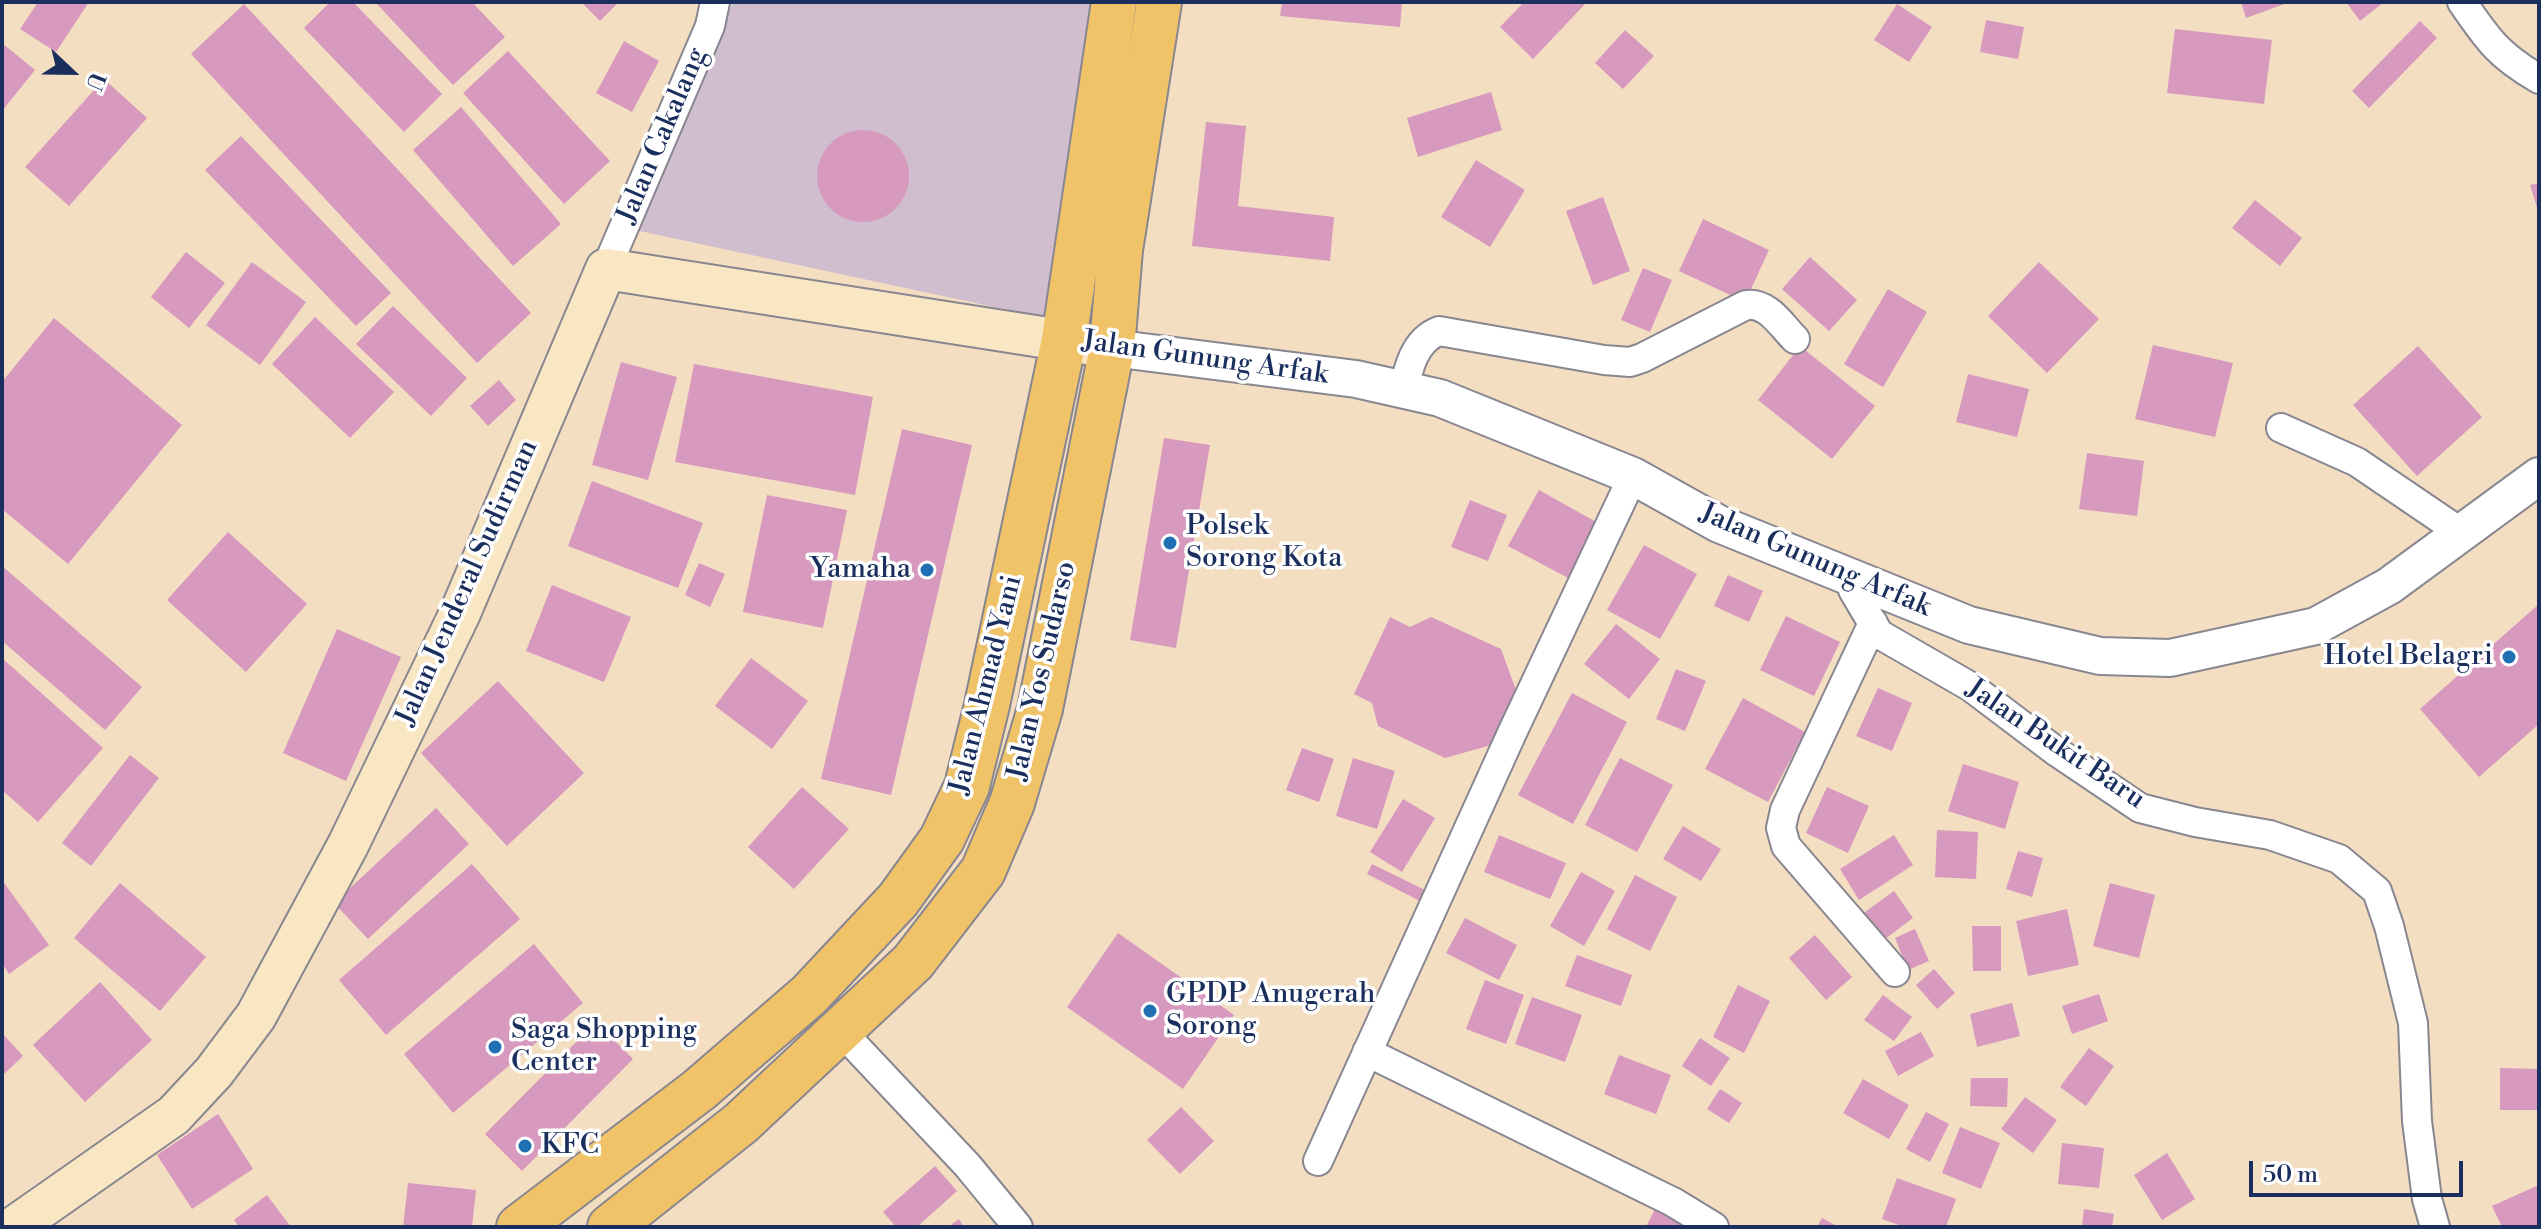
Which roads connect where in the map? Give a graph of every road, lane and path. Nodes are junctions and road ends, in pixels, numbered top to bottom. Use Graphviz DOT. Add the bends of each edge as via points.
graph roads {
  1 [pos="715,2"];
  2 [pos="1114,2"];
  3 [pos="1159,2"];
  4 [pos="2462,2"];
  5 [pos="2539,79"];
  6 [pos="606,269"];
  7 [pos="1795,339"];
  8 [pos="1064,340"];
  9 [pos="1112,348"];
  10 [pos="1404,390"];
  11 [pos="2281,428"];
  12 [pos="1633,476"];
  13 [pos="2539,476"];
  14 [pos="2463,534"];
  15 [pos="1851,579"];
  16 [pos="1873,623"];
  17 [pos="1895,972"];
  18 [pos="840,1030"];
  19 [pos="1367,1052"];
  20 [pos="1318,1161"];
  21 [pos="14,1227"];
  22 [pos="519,1227"];
  23 [pos="610,1227"];
  24 [pos="1018,1227"];
  25 [pos="1714,1227"];
  26 [pos="2435,1227"];
  1 -- 6 [label="street, Jalan Cakalang" via="710,26"];
  2 -- 8 [label="highway"];
  3 -- 9 [label="highway, Jalan Yos Sudarso" via="1120,250"];
  4 -- 5 [label="street" via="2491,44"];
  6 -- 8 [label="main road"];
  6 -- 21 [label="main road, Jalan Jenderal Sudirman" via="460,613 348,845 256,1016 174,1115"];
  7 -- 10 [label="street" via="1766,308 1752,304 1630,362 1439,331 1415,353"];
  8 -- 9 [label="main road, Jalan Gunung Arfak"];
  8 -- 22 [label="highway, Jalan Ahmad Yani" via="987,705 967,786 942,839 898,900 809,995 699,1090"];
  9 -- 10 [label="street, Jalan Gunung Arfak" via="1262,365"];
  9 -- 18 [label="highway, Jalan Yos Sudarso" via="1040,709 1012,803 983,871 913,962"];
  10 -- 12 [label="street, Jalan Gunung Arfak" via="1440,398"];
  11 -- 14 [label="street" via="2357,462"];
  12 -- 15 [label="street, Jalan Gunung Arfak" via="1719,524"];
  12 -- 19 [label="street"];
  13 -- 14 [label="street, Jalan Gunung Arfak"];
  14 -- 15 [label="street, Jalan Gunung Arfak" via="2389,586 2316,626 2170,658 2100,656 1969,625"];
  15 -- 16 [label="street, Jalan Bukit Baru"];
  16 -- 17 [label="street" via="1781,828 1786,846"];
  16 -- 26 [label="street, Jalan Bukit Baru" via="1879,634 1971,687 2140,808 2270,835 2326,854 2377,891 2413,1023 2417,1121"];
  18 -- 23 [label="highway, Jalan Yos Sudarso" via="741,1123"];
  18 -- 24 [label="street"];
  19 -- 20 [label="street"];
  19 -- 25 [label="street"];
}
